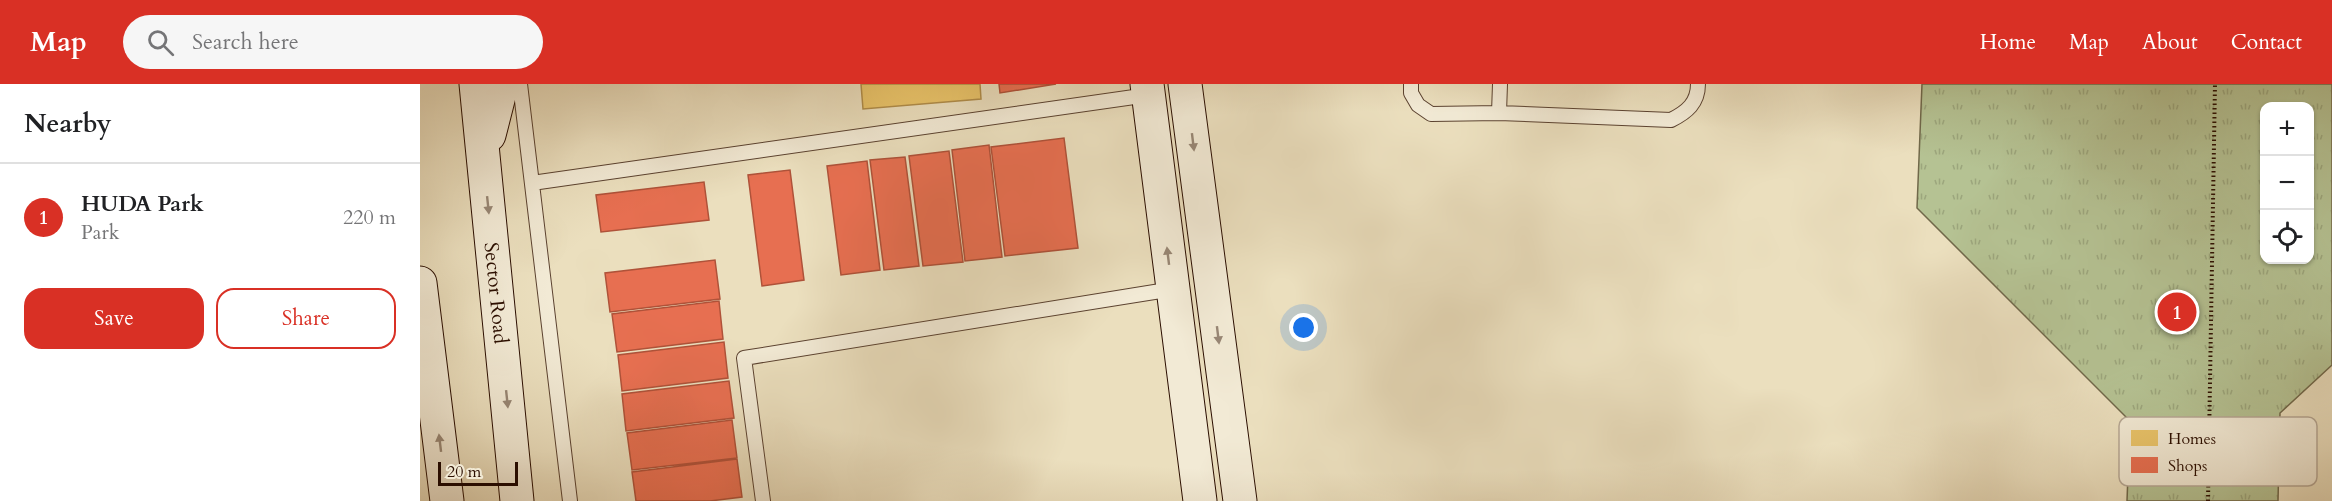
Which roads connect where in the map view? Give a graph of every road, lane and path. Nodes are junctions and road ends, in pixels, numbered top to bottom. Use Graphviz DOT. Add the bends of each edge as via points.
graph roads {
  1 [pos="476,84"];
  2 [pos="502,84"];
  3 [pos="520,84"];
  4 [pos="1185,84"];
  5 [pos="1411,84"];
  6 [pos="1500,84"];
  7 [pos="1698,84"];
  8 [pos="2215,84"];
  9 [pos="1147,90"];
  10 [pos="1499,113"];
  11 [pos="483,158"];
  12 [pos="532,183"];
  13 [pos="420,283"];
  14 [pos="1173,289"];
  15 [pos="1209,417"];
  16 [pos="2209,417"];
  17 [pos="2208,486"];
  18 [pos="447,501"];
  19 [pos="517,501"];
  20 [pos="570,501"];
  21 [pos="763,501"];
  22 [pos="1200,501"];
  23 [pos="1240,501"];
  24 [pos="2208,501"];
  1 -- 11 [label="street, Sector Road"];
  2 -- 11 [label="street"];
  3 -- 12 [label="lane"];
  4 -- 15 [label="street, one-way"];
  5 -- 10 [label="lane" via="1418,105 1431,114"];
  6 -- 10 [label="lane"];
  7 -- 10 [label="lane" via="1698,94 1687,111 1671,120"];
  8 -- 16 [label="path"];
  9 -- 12 [label="lane"];
  14 -- 9 [label="street, one-way"];
  11 -- 19 [label="street, Sector Road, one-way"];
  12 -- 20 [label="lane"];
  18 -- 13 [label="street, one-way"];
  14 -- 15 [label="street"];
  14 -- 21 [label="lane" via="744,358"];
  15 -- 22 [label="street"];
  15 -- 23 [label="street"];
  17 -- 24 [label="path"];
}
